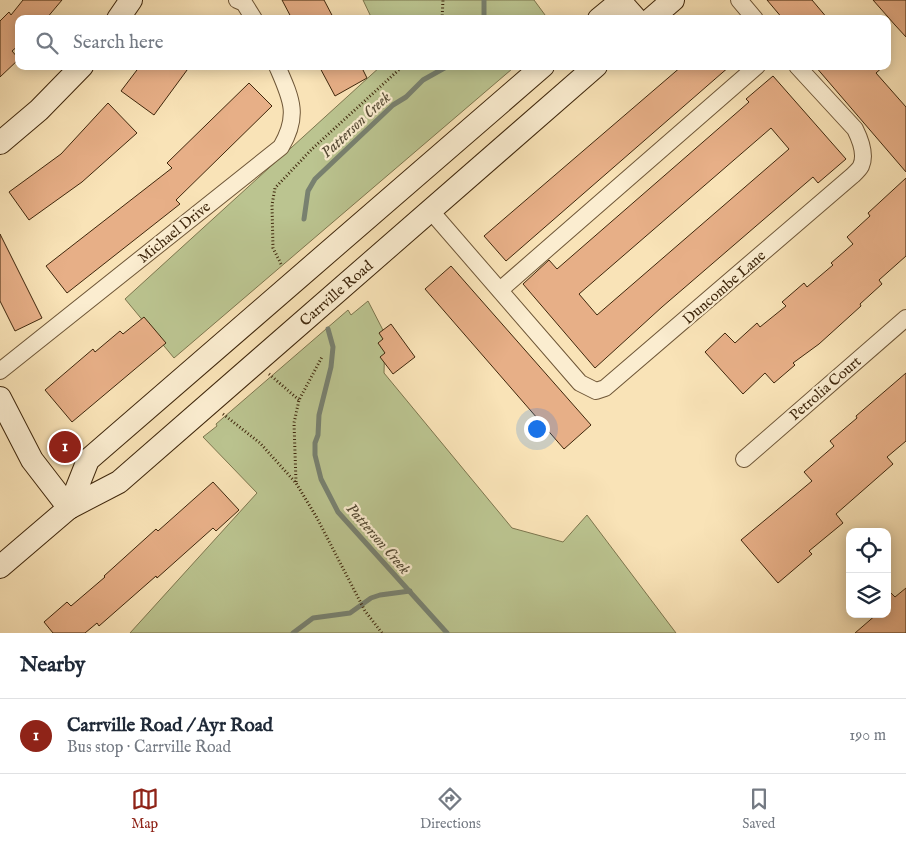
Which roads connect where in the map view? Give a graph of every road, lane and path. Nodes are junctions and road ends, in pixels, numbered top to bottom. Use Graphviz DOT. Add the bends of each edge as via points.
graph roads {
  1 [pos="131,0"];
  2 [pos="237,0"];
  3 [pos="443,0"];
  4 [pos="673,0"];
  5 [pos="739,0"];
  6 [pos="621,1"];
  7 [pos="121,15"];
  8 [pos="251,15"];
  9 [pos="442,15"];
  10 [pos="604,15"];
  11 [pos="633,15"];
  12 [pos="656,15"];
  13 [pos="752,15"];
  14 [pos="78,70"];
  15 [pos="279,70"];
  16 [pos="399,70"];
  17 [pos="538,70"];
  18 [pos="591,70"];
  19 [pos="752,70"];
  20 [pos="801,70"];
  21 [pos="0,143"];
  22 [pos="430,210"];
  23 [pos="281,264"];
  24 [pos="303,274"];
  25 [pos="500,290"];
  26 [pos="332,296"];
  27 [pos="906,318"];
  28 [pos="322,357"];
  29 [pos="0,371"];
  30 [pos="267,372"];
  31 [pos="0,398"];
  32 [pos="299,400"];
  33 [pos="221,412"];
  34 [pos="744,458"];
  35 [pos="296,483"];
  36 [pos="69,508"];
  37 [pos="0,567"];
  38 [pos="382,633"];
  1 -- 7 [label="main road"];
  2 -- 8 [label="street"];
  3 -- 9 [label="path"];
  4 -- 12 [label="main road"];
  5 -- 13 [label="street"];
  6 -- 10 [label="main road"];
  6 -- 11 [label="main road"];
  14 -- 21 [label="main road" via="39,110"];
  15 -- 29 [label="street, Michael Drive" via="290,94 292,112 290,132 280,147"];
  16 -- 23 [label="path" via="312,149 275,188 273,248"];
  17 -- 24 [label="main road, Carrville Road"];
  18 -- 22 [label="main road, Carrville Road"];
  19 -- 25 [label="street"];
  20 -- 25 [label="street, Duncombe Lane" via="860,138 861,166 605,388 596,391 580,383"];
  22 -- 25 [label="street, Duncombe Lane"];
  22 -- 26 [label="main road, Carrville Road"];
  24 -- 26 [label="main road"];
  24 -- 36 [label="main road, Carrville Road" via="88,460"];
  26 -- 36 [label="main road, Carrville Road" via="119,482"];
  27 -- 34 [label="street, Petrolia Court"];
  28 -- 32 [label="path"];
  30 -- 32 [label="path"];
  31 -- 36 [label="main road" via="32,460"];
  32 -- 35 [label="path" via="294,423"];
  33 -- 35 [label="path" via="260,443"];
  35 -- 38 [label="path" via="365,610"];
  36 -- 37 [label="main road, Carrville Road"];
}
